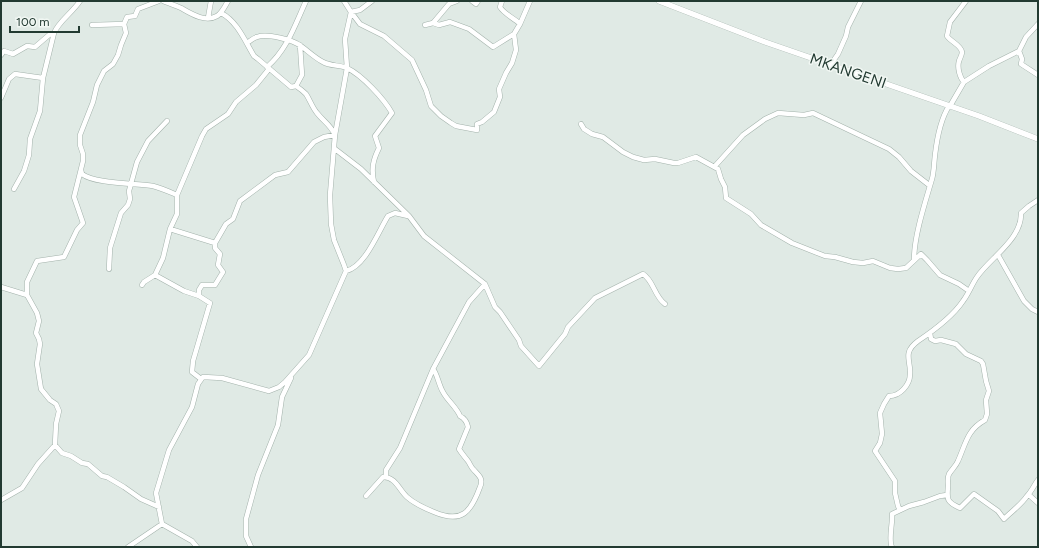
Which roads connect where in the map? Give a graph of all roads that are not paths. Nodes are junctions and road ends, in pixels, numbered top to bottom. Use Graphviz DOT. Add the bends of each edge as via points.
graph roads {
  1 [pos="80,1"];
  2 [pos="159,1"];
  3 [pos="162,1"];
  4 [pos="211,1"];
  5 [pos="228,1"];
  6 [pos="306,1"];
  7 [pos="344,1"];
  8 [pos="372,1"];
  9 [pos="457,1"];
  10 [pos="472,1"];
  11 [pos="478,1"];
  12 [pos="502,1"];
  13 [pos="530,1"];
  14 [pos="659,1"];
  15 [pos="861,1"];
  16 [pos="966,1"];
  17 [pos="351,12"];
  18 [pos="221,13"];
  19 [pos="208,18"];
  20 [pos="433,23"];
  21 [pos="124,24"];
  22 [pos="520,24"];
  23 [pos="1038,24"];
  24 [pos="92,25"];
  25 [pos="425,25"];
  26 [pos="54,34"];
  27 [pos="514,34"];
  28 [pos="288,40"];
  29 [pos="246,43"];
  30 [pos="300,45"];
  31 [pos="1019,51"];
  32 [pos="1,55"];
  33 [pos="830,64"];
  34 [pos="268,68"];
  35 [pos="347,68"];
  36 [pos="1038,75"];
  37 [pos="42,78"];
  38 [pos="964,82"];
  39 [pos="296,86"];
  40 [pos="1,98"];
  41 [pos="949,106"];
  42 [pos="167,121"];
  43 [pos="581,124"];
  44 [pos="335,135"];
  45 [pos="1038,138"];
  46 [pos="335,149"];
  47 [pos="715,166"];
  48 [pos="81,168"];
  49 [pos="374,182"];
  50 [pos="131,184"];
  51 [pos="929,185"];
  52 [pos="14,189"];
  53 [pos="177,195"];
  54 [pos="1038,200"];
  55 [pos="409,216"];
  56 [pos="170,229"];
  57 [pos="215,243"];
  58 [pos="998,255"];
  59 [pos="914,260"];
  60 [pos="109,269"];
  61 [pos="346,271"];
  62 [pos="155,275"];
  63 [pos="485,284"];
  64 [pos="142,285"];
  65 [pos="1,287"];
  66 [pos="969,291"];
  67 [pos="27,295"];
  68 [pos="199,296"];
  69 [pos="665,304"];
  70 [pos="1038,312"];
  71 [pos="930,333"];
  72 [pos="433,369"];
  73 [pos="293,373"];
  74 [pos="201,379"];
  75 [pos="55,445"];
  76 [pos="386,477"];
  77 [pos="1038,480"];
  78 [pos="1029,494"];
  79 [pos="366,496"];
  80 [pos="947,496"];
  81 [pos="1,500"];
  82 [pos="1038,503"];
  83 [pos="159,507"];
  84 [pos="900,510"];
  85 [pos="162,524"];
  86 [pos="128,547"];
  87 [pos="197,547"];
  88 [pos="251,547"];
  89 [pos="892,547"];
  1 -- 26 [label="street" via="57,26"];
  2 -- 21 [label="street" via="138,9 135,16 127,17"];
  3 -- 19 [label="street" via="180,7 192,15"];
  4 -- 19 [label="street"];
  5 -- 18 [label="street"];
  6 -- 28 [label="street"];
  7 -- 17 [label="street"];
  8 -- 17 [label="street" via="360,10"];
  9 -- 20 [label="street" via="449,4"];
  10 -- 11 [label="street" via="476,4"];
  12 -- 22 [label="street" via="500,7 503,11"];
  13 -- 22 [label="street"];
  14 -- 33 [label="street, MKANGENI"];
  15 -- 33 [label="street" via="838,54"];
  16 -- 38 [label="street" via="950,22 947,36 961,50 958,67"];
  17 -- 27 [label="street" via="360,24 384,36 412,60 431,106 441,116 456,126 477,130 477,124 494,112 500,97 499,89 516,50"];
  17 -- 35 [label="street" via="345,39"];
  18 -- 19 [label="street"];
  18 -- 29 [label="street" via="236,26"];
  20 -- 25 [label="street"];
  20 -- 27 [label="street" via="439,25 450,22 469,29 493,46"];
  21 -- 24 [label="street"];
  21 -- 48 [label="street" via="126,33 118,55 101,76 80,135 83,154"];
  22 -- 27 [label="street"];
  23 -- 31 [label="street" via="1026,37"];
  26 -- 32 [label="street" via="35,47 28,46 13,54 4,52"];
  26 -- 37 [label="street"];
  28 -- 29 [label="street" via="262,36"];
  28 -- 30 [label="street"];
  28 -- 34 [label="street"];
  29 -- 34 [label="street" via="254,56"];
  30 -- 35 [label="street" via="324,63"];
  30 -- 39 [label="street" via="302,75"];
  31 -- 36 [label="street" via="1021,64"];
  31 -- 38 [label="street"];
  33 -- 41 [label="street, MKANGENI"];
  34 -- 39 [label="street" via="291,87"];
  34 -- 53 [label="street" via="256,85 236,102 228,114 206,129"];
  35 -- 44 [label="street"];
  35 -- 49 [label="street" via="367,83 386,102 392,113 376,136 379,148 371,170"];
  37 -- 40 [label="street" via="15,74 9,79"];
  37 -- 52 [label="street" via="40,111 30,140 24,171"];
  38 -- 41 [label="street"];
  39 -- 44 [label="street" via="307,96 314,110 331,127"];
  41 -- 45 [label="street, MKANGENI"];
  41 -- 51 [label="street" via="943,115 938,134 933,174"];
  42 -- 50 [label="street" via="148,141 137,162"];
  43 -- 47 [label="street" via="584,129 633,157 678,163 696,157"];
  44 -- 46 [label="street"];
  44 -- 57 [label="street" via="324,136 314,142 288,172 275,175 240,201 233,219 226,224"];
  46 -- 49 [label="street"];
  46 -- 61 [label="street" via="330,195 331,224 334,240"];
  47 -- 51 [label="street" via="743,135 765,119 778,113 813,114 889,149"];
  47 -- 59 [label="street" via="725,187 726,198 751,214 761,225 792,243 825,256 862,263 873,261 890,268 906,268"];
  48 -- 50 [label="street" via="82,174 88,177"];
  48 -- 67 [label="street" via="74,197 83,223 64,257 37,261 27,282"];
  49 -- 55 [label="street"];
  50 -- 53 [label="street" via="154,187"];
  50 -- 60 [label="street" via="130,199 120,213 110,248"];
  51 -- 59 [label="street"];
  53 -- 56 [label="street" via="177,214"];
  54 -- 58 [label="street" via="1021,213 1019,226"];
  55 -- 61 [label="street" via="395,213 388,216 365,255 351,270"];
  55 -- 63 [label="street" via="424,236"];
  56 -- 57 [label="street"];
  56 -- 62 [label="street" via="163,258"];
  57 -- 68 [label="street" via="220,256 218,265 223,272 215,285 202,285"];
  58 -- 66 [label="street" via="977,277"];
  58 -- 70 [label="street" via="1024,302"];
  59 -- 66 [label="street" via="921,254 940,275"];
  61 -- 73 [label="street" via="313,348"];
  62 -- 64 [label="street"];
  62 -- 68 [label="street"];
  63 -- 69 [label="street" via="495,307 521,346 539,366 568,327 596,298 629,280 643,274 648,277 659,299"];
  63 -- 72 [label="street" via="469,302"];
  65 -- 67 [label="street"];
  66 -- 71 [label="street" via="963,301"];
  67 -- 75 [label="street" via="39,321 36,333 40,344 37,364 41,389 59,410"];
  68 -- 74 [label="street" via="210,303 193,361 192,372"];
  71 -- 80 [label="street" via="931,339 956,344 973,358 981,361 989,391 985,420 975,427 962,448 955,468 948,478"];
  71 -- 84 [label="street" via="909,351 908,382 900,393 889,396 880,414 882,434 875,451 895,481 895,493"];
  72 -- 76 [label="street" via="400,448 386,470"];
  72 -- 76 [label="street" via="444,394 467,423 468,427 459,449 479,474 482,483 477,497 467,511 448,518 415,503 392,479"];
  73 -- 74 [label="street" via="278,388 269,392 222,378 203,376"];
  73 -- 88 [label="street" via="282,397 278,425 258,475 246,519 246,536"];
  74 -- 83 [label="street" via="192,407 169,450 156,493"];
  75 -- 81 [label="street" via="22,488"];
  75 -- 83 [label="street" via="62,453 88,464 102,476"];
  76 -- 79 [label="street" via="382,477"];
  77 -- 78 [label="street"];
  78 -- 80 [label="street" via="1004,519 998,511 974,494 960,508 948,501"];
  78 -- 82 [label="street"];
  80 -- 84 [label="street"];
  83 -- 85 [label="street"];
  84 -- 89 [label="street" via="892,514"];
  85 -- 86 [label="street"];
  85 -- 87 [label="street" via="192,541"];
}
